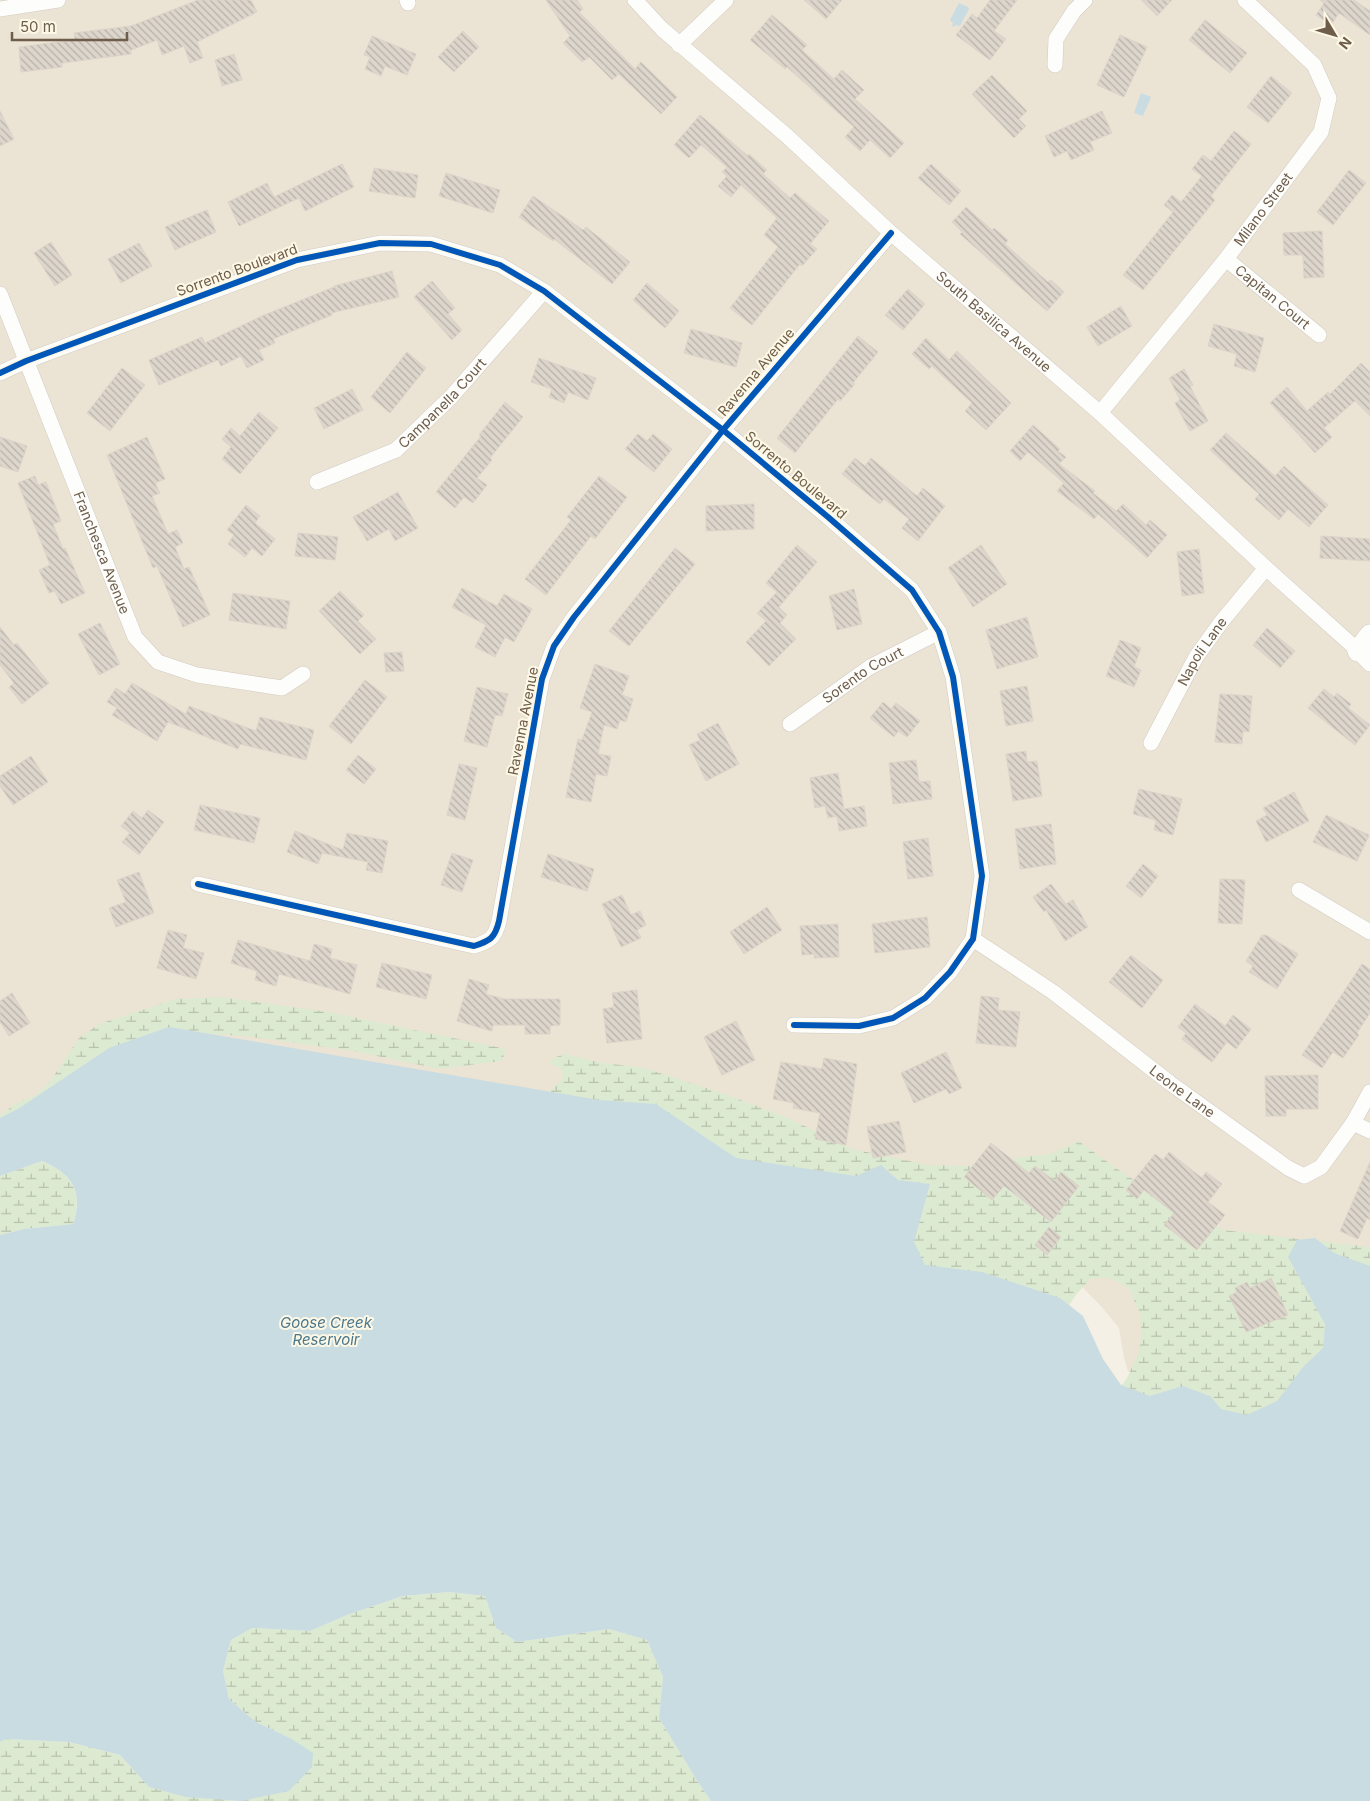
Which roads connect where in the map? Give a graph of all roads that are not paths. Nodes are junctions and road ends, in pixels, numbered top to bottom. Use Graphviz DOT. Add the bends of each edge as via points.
graph roads {
  1 [pos="58,0"];
  2 [pos="635,0"];
  3 [pos="726,0"];
  4 [pos="1084,0"];
  5 [pos="1245,0"];
  6 [pos="0,9"];
  7 [pos="679,45"];
  8 [pos="1055,65"];
  9 [pos="891,233"];
  10 [pos="1226,259"];
  11 [pos="544,291"];
  12 [pos="0,294"];
  13 [pos="1319,335"];
  14 [pos="26,361"];
  15 [pos="0,373"];
  16 [pos="1100,413"];
  17 [pos="722,430"];
  18 [pos="317,482"];
  19 [pos="1266,568"];
  20 [pos="938,632"];
  21 [pos="1364,648"];
  22 [pos="303,674"];
  23 [pos="790,724"];
  24 [pos="1150,743"];
  25 [pos="198,884"];
  26 [pos="1299,890"];
  27 [pos="1370,932"];
  28 [pos="973,939"];
  29 [pos="794,1024"];
  30 [pos="1370,1092"];
  31 [pos="1353,1122"];
  32 [pos="1370,1130"];
  1 -- 6 [label="street"];
  2 -- 7 [label="street, South Basilica Avenue"];
  3 -- 7 [label="street"];
  4 -- 8 [label="street" via="1056,40"];
  5 -- 10 [label="street, Milano Street" via="1314,65 1329,98 1321,132"];
  7 -- 9 [label="street, South Basilica Avenue" via="787,136"];
  9 -- 16 [label="street, South Basilica Avenue"];
  9 -- 17 [label="street, Ravenna Avenue"];
  10 -- 13 [label="street, Capitan Court"];
  10 -- 16 [label="street, Milano Street"];
  11 -- 14 [label="street, Sorrento Boulevard" via="500,265 431,244 380,243 297,260"];
  11 -- 17 [label="street, Sorrento Boulevard"];
  11 -- 18 [label="street, Campanella Court" via="451,397 396,450"];
  12 -- 14 [label="street, Franchesca Avenue"];
  14 -- 15 [label="street, Sorrento Boulevard"];
  14 -- 22 [label="street, Franchesca Avenue" via="135,637 158,662 196,675 282,688"];
  16 -- 19 [label="street, South Basilica Avenue"];
  17 -- 20 [label="street, Sorrento Boulevard" via="912,590"];
  17 -- 25 [label="street, Ravenna Avenue" via="554,646 542,679 499,921 496,933 486,942 474,946"];
  19 -- 21 [label="street, South Basilica Avenue"];
  19 -- 24 [label="street, Napoli Lane" via="1196,657"];
  20 -- 23 [label="street, Sorento Court" via="870,667"];
  20 -- 28 [label="street, Sorrento Boulevard" via="953,677 982,876"];
  26 -- 27 [label="street"];
  28 -- 29 [label="street, Sorrento Boulevard" via="950,972 925,998 893,1018 859,1026"];
  28 -- 31 [label="street, Leone Lane" via="1054,992 1170,1083 1304,1176 1321,1167"];
  30 -- 31 [label="street, Leone Lane"];
  31 -- 32 [label="street"];
}
